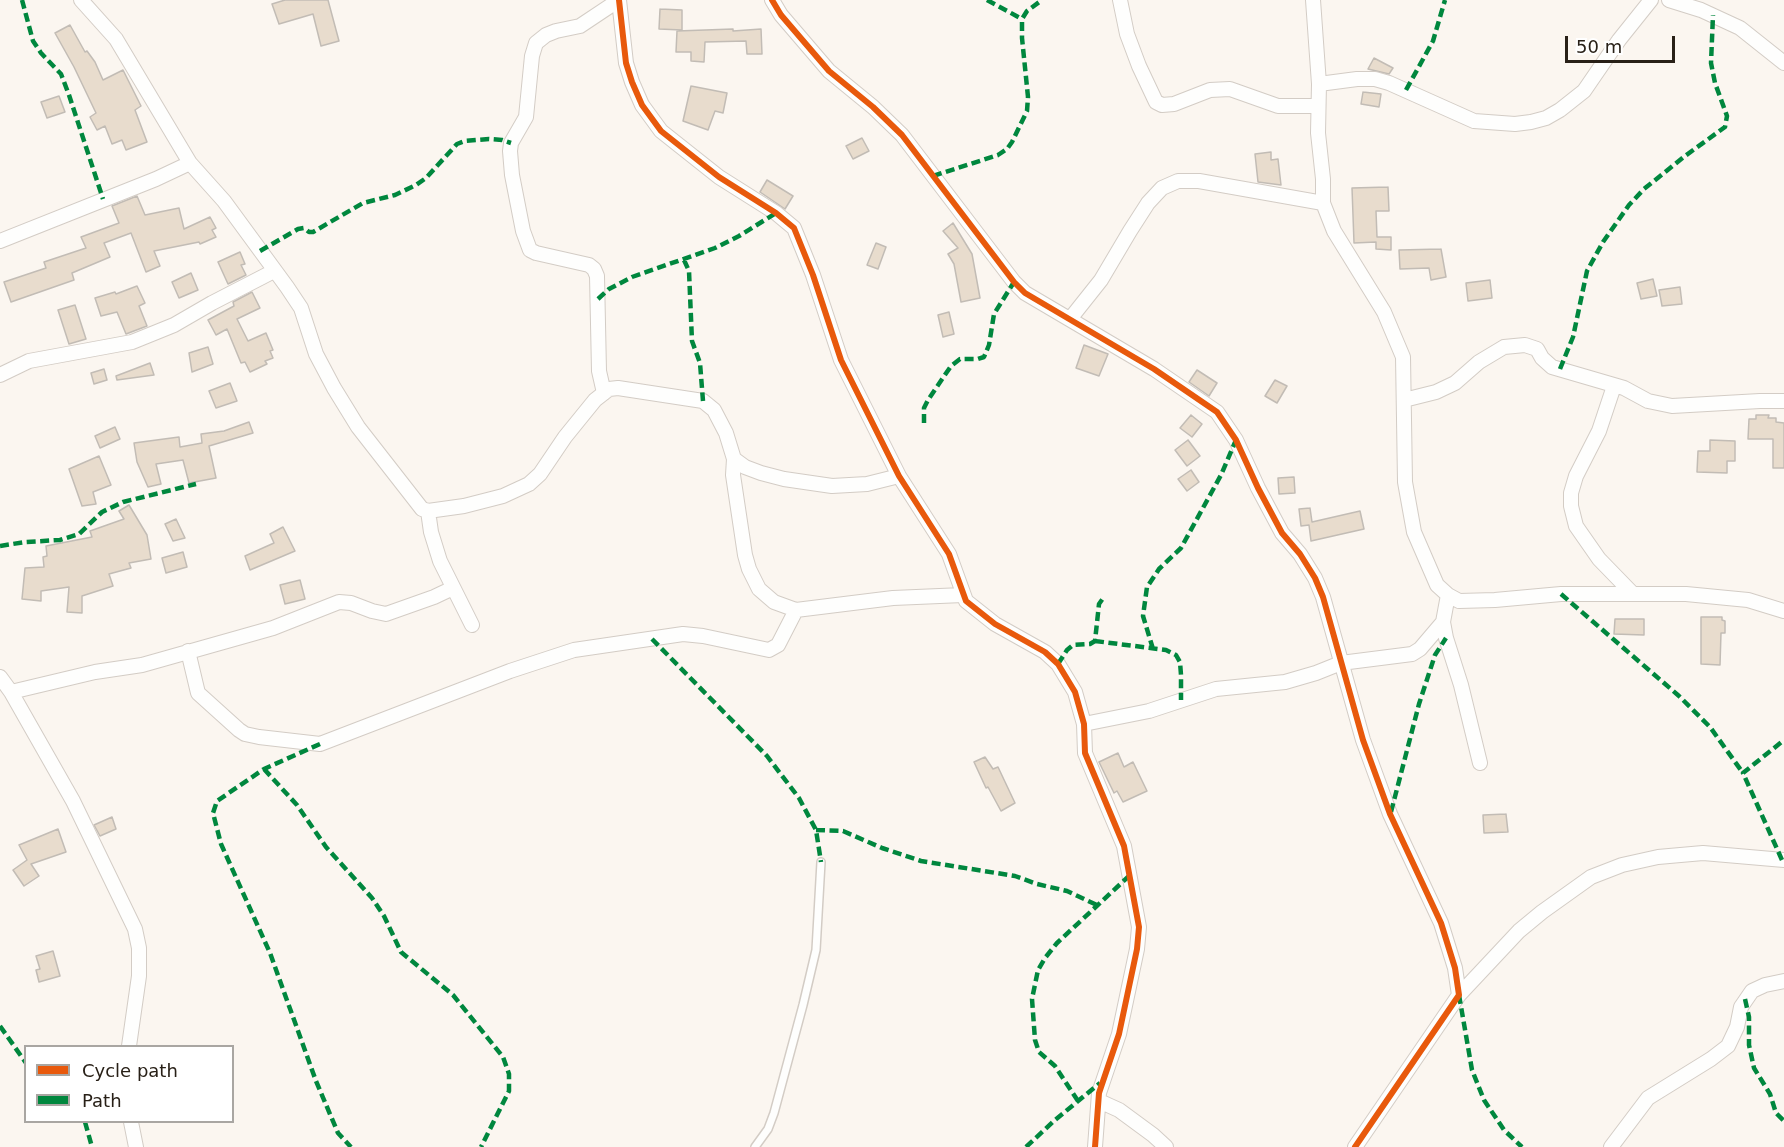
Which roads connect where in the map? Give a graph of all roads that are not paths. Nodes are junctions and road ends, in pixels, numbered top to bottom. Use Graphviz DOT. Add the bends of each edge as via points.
graph roads {
  1 [pos="81,0"];
  2 [pos="619,0"];
  3 [pos="771,0"];
  4 [pos="1120,0"];
  5 [pos="1313,0"];
  6 [pos="1651,0"];
  7 [pos="1669,0"];
  8 [pos="1784,63"];
  9 [pos="1318,84"];
  10 [pos="1318,106"];
  11 [pos="190,163"];
  12 [pos="1323,203"];
  13 [pos="0,241"];
  14 [pos="274,272"];
  15 [pos="1070,319"];
  16 [pos="0,375"];
  17 [pos="1614,386"];
  18 [pos="604,393"];
  19 [pos="1404,400"];
  20 [pos="1784,401"];
  21 [pos="734,459"];
  22 [pos="899,476"];
  23 [pos="428,511"];
  24 [pos="453,588"];
  25 [pos="1633,594"];
  26 [pos="1448,595"];
  27 [pos="963,596"];
  28 [pos="796,610"];
  29 [pos="1784,611"];
  30 [pos="1443,622"];
  31 [pos="472,625"];
  32 [pos="189,651"];
  33 [pos="1341,663"];
  34 [pos="0,677"];
  35 [pos="11,692"];
  36 [pos="1084,724"];
  37 [pos="1480,763"];
  38 [pos="1784,860"];
  39 [pos="821,862"];
  40 [pos="1784,981"];
  41 [pos="1460,995"];
  42 [pos="129,1045"];
  43 [pos="1099,1101"];
  44 [pos="131,1123"];
  45 [pos="136,1147"];
  46 [pos="754,1147"];
  47 [pos="1095,1147"];
  48 [pos="1166,1147"];
  49 [pos="1355,1147"];
  50 [pos="1611,1147"];
  1 -- 11 [label="street" via="116,39"];
  2 -- 18 [label="street" via="580,26 546,34 536,43 526,117 510,151 523,231 530,250 589,264 597,276 599,371"];
  2 -- 22 [label="street" via="632,82 642,105 661,131 794,228 841,360"];
  3 -- 15 [label="street" via="829,71 902,135 1014,282 1025,293"];
  4 -- 10 [label="street" via="1127,34 1156,102 1174,104 1210,90 1230,89 1278,106"];
  5 -- 9 [label="street"];
  6 -- 9 [label="street" via="1584,91 1560,110 1531,122 1474,121 1375,79"];
  7 -- 8 [label="street" via="1740,28"];
  9 -- 10 [label="street"];
  10 -- 12 [label="street"];
  11 -- 13 [label="street"];
  11 -- 14 [label="street" via="236,216"];
  12 -- 15 [label="street" via="1200,181 1178,181 1162,188"];
  12 -- 19 [label="street" via="1334,231 1384,312 1403,357"];
  14 -- 16 [label="street" via="174,325 132,342 29,361"];
  14 -- 23 [label="street" via="301,309 316,354 358,426 415,502"];
  15 -- 33 [label="street" via="1217,412 1236,440 1282,533 1315,578"];
  17 -- 19 [label="street" via="1552,367 1532,346 1514,346 1492,353 1455,383"];
  17 -- 20 [label="street" via="1648,401 1672,406"];
  17 -- 25 [label="street" via="1599,431 1576,476 1571,506 1576,526 1599,559"];
  18 -- 21 [label="street" via="618,388 703,402 714,410"];
  18 -- 23 [label="street" via="530,484 504,496"];
  19 -- 26 [label="street" via="1405,482 1414,532 1437,585"];
  21 -- 22 [label="street" via="761,473 832,486 867,484"];
  21 -- 28 [label="street" via="741,536 749,569 759,589 774,602"];
  22 -- 27 [label="street" via="949,554"];
  23 -- 24 [label="street" via="440,561"];
  24 -- 31 [label="street"];
  24 -- 32 [label="street" via="386,614 339,603 273,628"];
  25 -- 26 [label="street" via="1561,594 1475,601 1459,601"];
  25 -- 29 [label="street" via="1724,597"];
  26 -- 30 [label="street"];
  27 -- 28 [label="street" via="893,598"];
  27 -- 36 [label="street" via="987,618 1045,652 1058,664 1075,692"];
  28 -- 32 [label="street" via="778,645 769,650 682,634 574,650 320,744 259,737 239,730 198,693"];
  30 -- 33 [label="street" via="1412,654"];
  30 -- 37 [label="street"];
  32 -- 35 [label="street" via="142,665"];
  33 -- 36 [label="street" via="1299,679 1216,689 1149,711"];
  33 -- 41 [label="street" via="1390,814 1440,923"];
  34 -- 35 [label="street"];
  35 -- 42 [label="street" via="73,801 135,929 139,976"];
  36 -- 43 [label="street" via="1085,753 1124,846 1139,927 1126,1006"];
  38 -- 41 [label="street" via="1703,853 1658,857 1591,877 1519,931"];
  39 -- 46 [label="lane" via="816,950 774,1113"];
  40 -- 50 [label="street" via="1752,991 1741,1007 1728,1046 1648,1098"];
  41 -- 49 [label="street"];
  43 -- 47 [label="street"];
  43 -- 48 [label="street" via="1119,1110"];
  44 -- 45 [label="street"];
}
